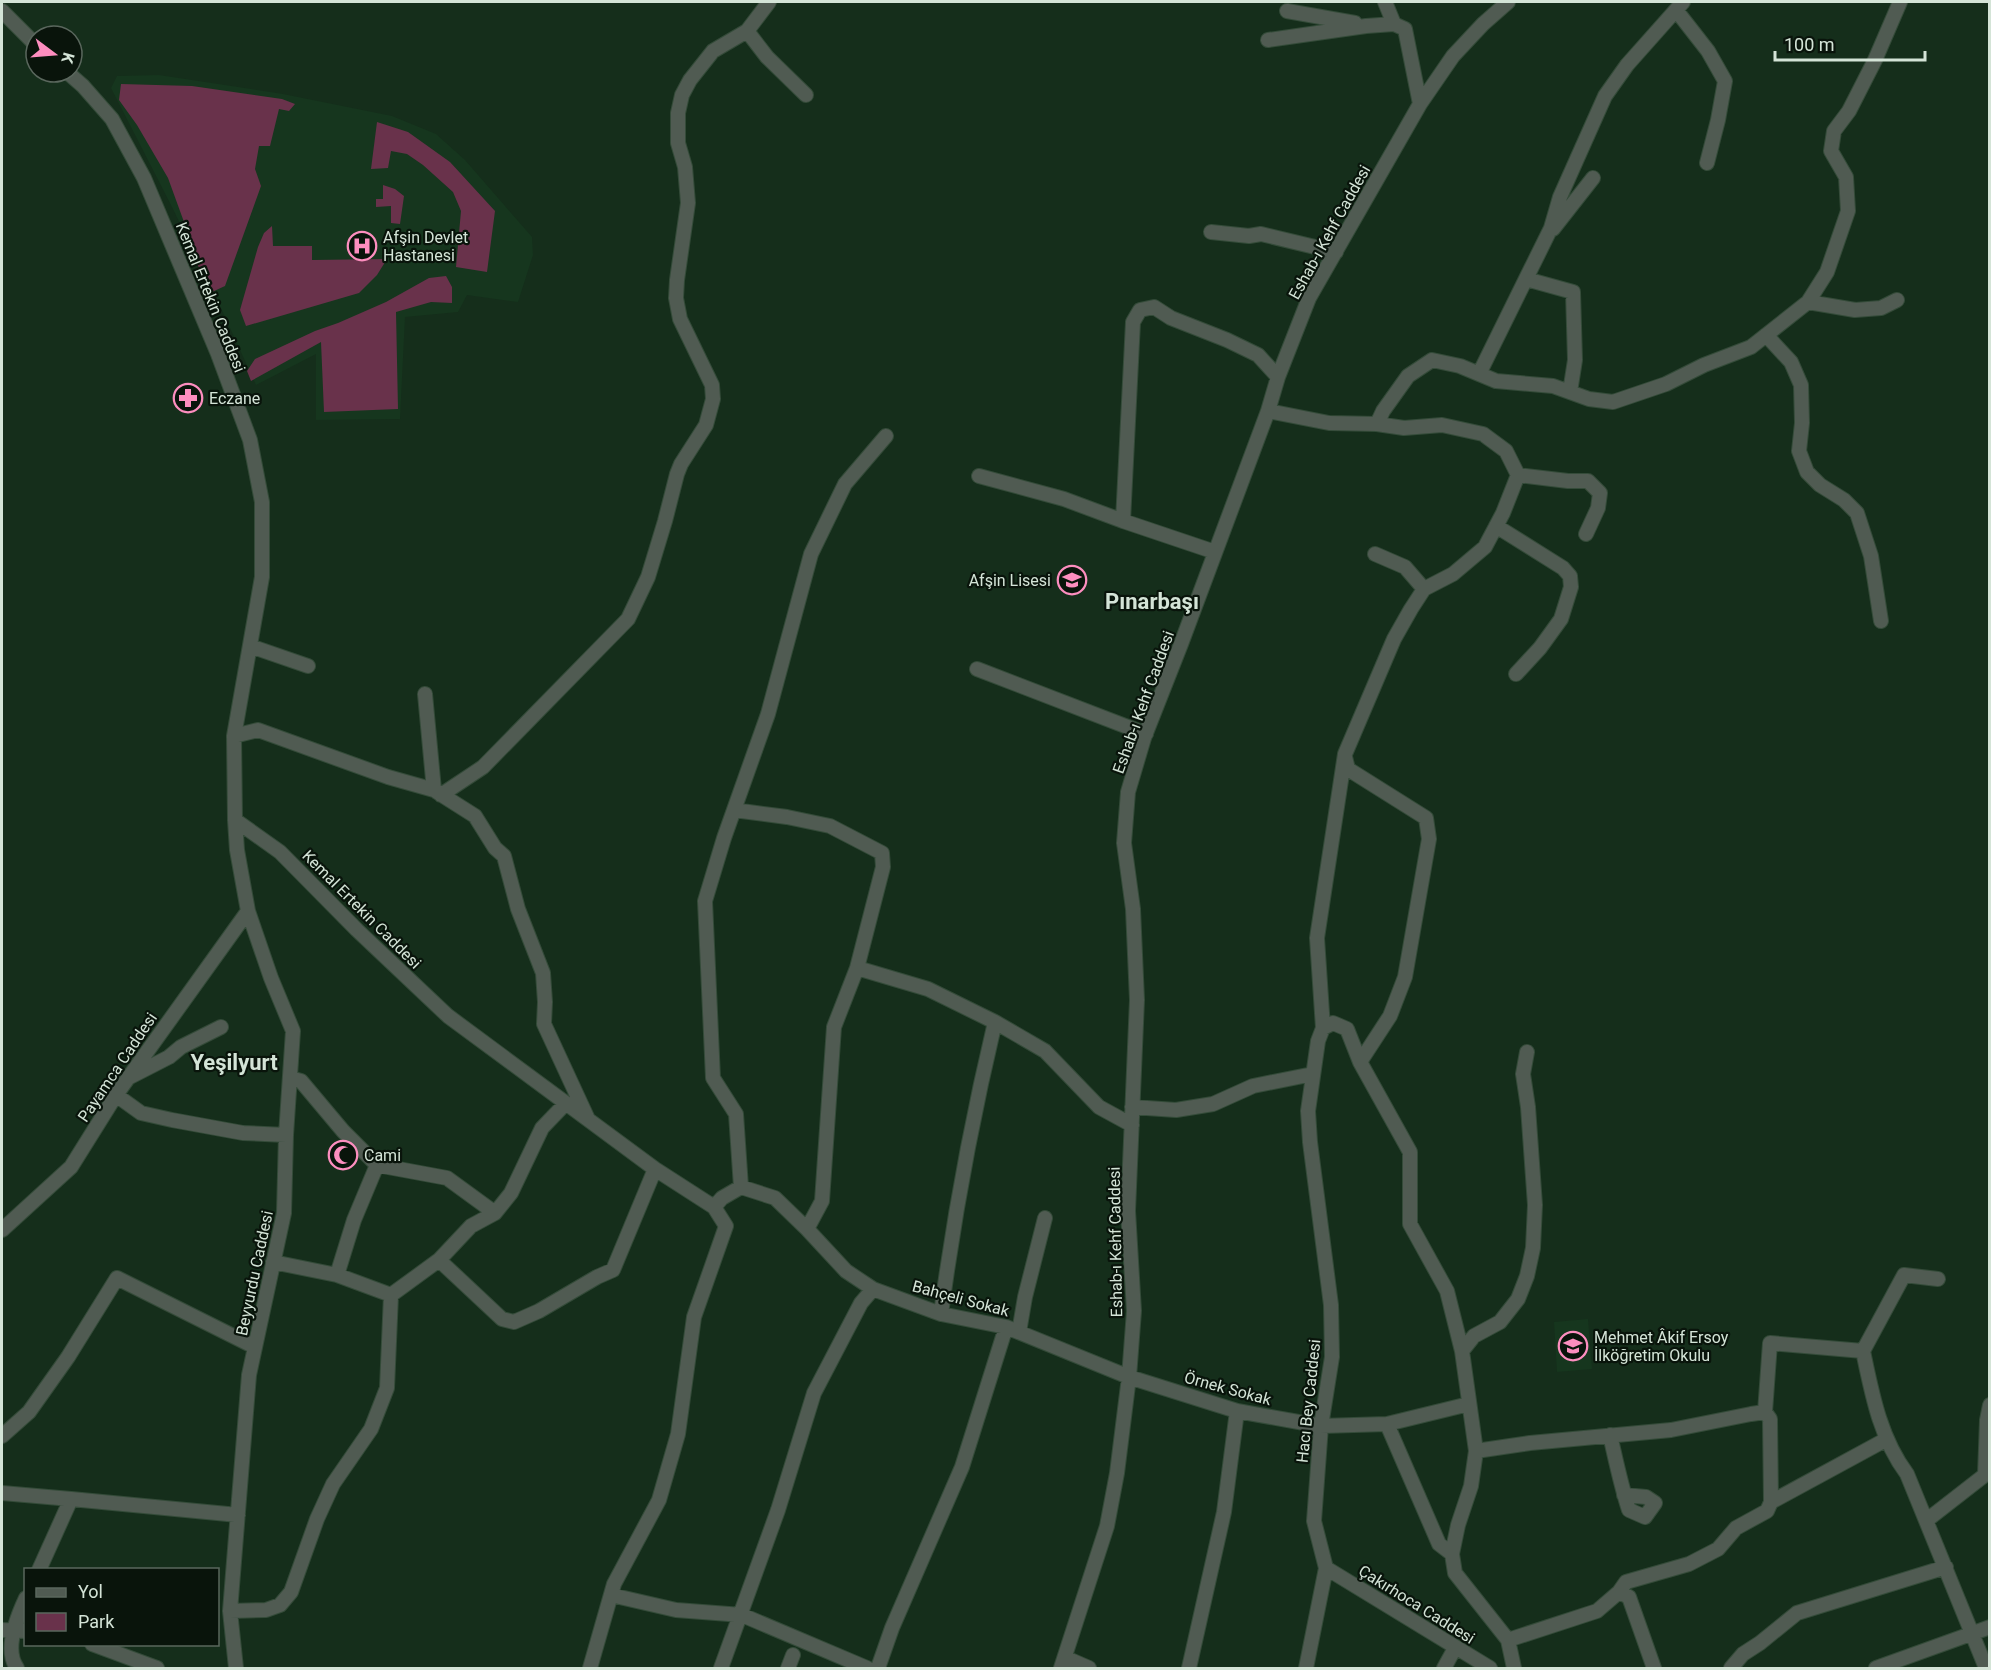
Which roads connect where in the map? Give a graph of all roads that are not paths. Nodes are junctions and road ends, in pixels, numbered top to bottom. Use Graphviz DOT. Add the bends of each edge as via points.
graph roads {
  1 [pos="769,2"];
  2 [pos="1385,2"];
  3 [pos="1493,2"];
  4 [pos="1508,2"];
  5 [pos="1900,2"];
  6 [pos="1680,6"];
  7 [pos="1287,10"];
  8 [pos="2,11"];
  9 [pos="1394,24"];
  10 [pos="1483,24"];
  11 [pos="1366,26"];
  12 [pos="747,31"];
  13 [pos="24,33"];
  14 [pos="1268,40"];
  15 [pos="81,84"];
  16 [pos="806,95"];
  17 [pos="1420,104"];
  18 [pos="1707,163"];
  19 [pos="1593,178"];
  20 [pos="1211,232"];
  21 [pos="1545,241"];
  22 [pos="1336,252"];
  23 [pos="1526,279"];
  24 [pos="1897,300"];
  25 [pos="1808,302"];
  26 [pos="1766,335"];
  27 [pos="1479,374"];
  28 [pos="1278,376"];
  29 [pos="1570,392"];
  30 [pos="1268,411"];
  31 [pos="1377,424"];
  32 [pos="886,436"];
  33 [pos="1518,474"];
  34 [pos="979,476"];
  35 [pos="1122,521"];
  36 [pos="1496,526"];
  37 [pos="1586,534"];
  38 [pos="1215,552"];
  39 [pos="1375,554"];
  40 [pos="1424,589"];
  41 [pos="1881,621"];
  42 [pos="250,646"];
  43 [pos="308,666"];
  44 [pos="977,669"];
  45 [pos="1516,674"];
  46 [pos="425,694"];
  47 [pos="1146,734"];
  48 [pos="234,736"];
  49 [pos="1345,754"];
  50 [pos="438,793"];
  51 [pos="734,810"];
  52 [pos="235,820"];
  53 [pos="248,911"];
  54 [pos="857,968"];
  55 [pos="995,1022"];
  56 [pos="221,1027"];
  57 [pos="1323,1028"];
  58 [pos="1527,1052"];
  59 [pos="1360,1062"];
  60 [pos="1313,1074"];
  61 [pos="128,1078"];
  62 [pos="290,1078"];
  63 [pos="116,1095"];
  64 [pos="566,1103"];
  65 [pos="1132,1107"];
  66 [pos="588,1119"];
  67 [pos="1132,1125"];
  68 [pos="286,1135"];
  69 [pos="377,1165"];
  70 [pos="655,1169"];
  71 [pos="741,1187"];
  72 [pos="714,1207"];
  73 [pos="495,1213"];
  74 [pos="1045,1218"];
  75 [pos="807,1229"];
  76 [pos="2,1230"];
  77 [pos="439,1260"];
  78 [pos="273,1262"];
  79 [pos="337,1275"];
  80 [pos="1938,1279"];
  81 [pos="873,1289"];
  82 [pos="391,1295"];
  83 [pos="941,1314"];
  84 [pos="1012,1330"];
  85 [pos="255,1347"];
  86 [pos="1462,1351"];
  87 [pos="1863,1351"];
  88 [pos="1129,1377"];
  89 [pos="1469,1404"];
  90 [pos="1989,1405"];
  91 [pos="1237,1411"];
  92 [pos="1765,1412"];
  93 [pos="1387,1424"];
  94 [pos="1320,1426"];
  95 [pos="2,1436"];
  96 [pos="1610,1436"];
  97 [pos="1887,1439"];
  98 [pos="1476,1451"];
  99 [pos="1987,1473"];
  100 [pos="2,1493"];
  101 [pos="1624,1495"];
  102 [pos="71,1499"];
  103 [pos="1771,1502"];
  104 [pos="238,1515"];
  105 [pos="1927,1520"];
  106 [pos="1452,1554"];
  107 [pos="1946,1567"];
  108 [pos="39,1568"];
  109 [pos="1326,1568"];
  110 [pos="1619,1592"];
  111 [pos="611,1595"];
  112 [pos="24,1602"];
  113 [pos="230,1611"];
  114 [pos="742,1615"];
  115 [pos="1989,1627"];
  116 [pos="14,1630"];
  117 [pos="1972,1634"];
  118 [pos="1508,1640"];
  119 [pos="97,1646"];
  120 [pos="1455,1648"];
  121 [pos="793,1655"];
  122 [pos="1064,1663"];
  123 [pos="18,1668"];
  124 [pos="157,1668"];
  125 [pos="236,1668"];
  126 [pos="590,1668"];
  127 [pos="721,1668"];
  128 [pos="788,1668"];
  129 [pos="867,1668"];
  130 [pos="878,1668"];
  131 [pos="1089,1668"];
  132 [pos="1189,1668"];
  133 [pos="1306,1668"];
  134 [pos="1444,1668"];
  135 [pos="1490,1668"];
  136 [pos="1514,1668"];
  137 [pos="1654,1668"];
  138 [pos="1731,1668"];
  139 [pos="1876,1668"];
  140 [pos="1986,1668"];
  1 -- 12 [label="street"];
  2 -- 9 [label="street"];
  3 -- 10 [label="street"];
  4 -- 10 [label="street, Eshab-ı Kehf Caddesi"];
  5 -- 25 [label="street" via="1849,111 1834,131 1831,151 1846,177 1848,211 1827,272"];
  6 -- 18 [label="street" via="1725,81"];
  6 -- 21 [label="street" via="1626,65 1605,96"];
  7 -- 11 [label="street"];
  8 -- 13 [label="street"];
  9 -- 11 [label="street"];
  9 -- 17 [label="street" via="1404,29"];
  10 -- 17 [label="street, Eshab-ı Kehf Caddesi" via="1453,56"];
  11 -- 14 [label="street"];
  12 -- 16 [label="street"];
  12 -- 50 [label="street" via="714,51 690,80 678,112 678,143 688,202 676,298 680,319 712,385 713,399 706,425 677,474 648,577 628,619 483,767"];
  15 -- 42 [label="street, Kemal Ertekin Caddesi" via="112,119 144,178 250,440 262,502 262,577"];
  17 -- 22 [label="street, Eshab-ı Kehf Caddesi"];
  19 -- 21 [label="street"];
  20 -- 22 [label="street" via="1261,234"];
  21 -- 23 [label="street"];
  22 -- 28 [label="street, Eshab-ı Kehf Caddesi" via="1309,298"];
  23 -- 27 [label="street"];
  23 -- 29 [label="street" via="1573,292 1575,360"];
  24 -- 25 [label="street" via="1881,308 1855,310"];
  25 -- 26 [label="street"];
  26 -- 29 [label="street" via="1726,358 1612,402"];
  26 -- 41 [label="street" via="1791,362 1801,385 1799,451 1807,472 1857,513 1871,556"];
  27 -- 29 [label="street" via="1496,381 1553,386"];
  27 -- 31 [label="street" via="1432,360 1408,376"];
  28 -- 30 [label="street, Eshab-ı Kehf Caddesi"];
  28 -- 35 [label="street" via="1258,355 1227,340 1171,318 1154,307 1140,310 1132,322"];
  30 -- 31 [label="street" via="1329,423"];
  30 -- 38 [label="street, Eshab-ı Kehf Caddesi"];
  31 -- 33 [label="street" via="1404,428 1442,425 1483,434 1506,451"];
  32 -- 51 [label="street" via="845,484 811,554 768,714"];
  33 -- 36 [label="street"];
  33 -- 37 [label="street" via="1588,481 1600,493"];
  34 -- 35 [label="street" via="1064,499"];
  35 -- 38 [label="street"];
  36 -- 40 [label="street" via="1485,547 1453,574"];
  36 -- 45 [label="street" via="1570,576 1571,587 1561,619"];
  38 -- 47 [label="street, Eshab-ı Kehf Caddesi"];
  39 -- 40 [label="street" via="1405,567"];
  40 -- 49 [label="street, Hacı Bey Caddesi" via="1394,639"];
  42 -- 43 [label="street"];
  42 -- 48 [label="street, Kemal Ertekin Caddesi"];
  44 -- 47 [label="street"];
  46 -- 50 [label="street"];
  47 -- 65 [label="street, Eshab-ı Kehf Caddesi" via="1128,792 1124,843 1133,909 1137,1000"];
  48 -- 50 [label="street" via="258,730"];
  48 -- 52 [label="street, Kemal Ertekin Caddesi"];
  49 -- 57 [label="street, Hacı Bey Caddesi" via="1317,938"];
  49 -- 59 [label="street" via="1348,769 1426,818 1429,839 1405,977 1390,1016"];
  50 -- 66 [label="street" via="475,816 504,856 518,909 543,973 544,1024"];
  51 -- 54 [label="street" via="830,826 882,853 883,867"];
  51 -- 71 [label="street" via="705,901 713,1078 736,1114"];
  52 -- 53 [label="street, Beyyurdu Caddesi"];
  52 -- 64 [label="street, Kemal Ertekin Caddesi" via="280,852 448,1016"];
  53 -- 61 [label="street, Payamca Caddesi"];
  53 -- 62 [label="street, Beyyurdu Caddesi" via="293,1031"];
  54 -- 55 [label="street" via="928,989"];
  54 -- 75 [label="street" via="834,1027 822,1202"];
  55 -- 67 [label="street" via="1045,1051 1099,1107"];
  55 -- 83 [label="street" via="973,1117"];
  56 -- 61 [label="street"];
  57 -- 59 [label="street" via="1333,1023 1347,1029"];
  57 -- 60 [label="street, Hacı Bey Caddesi"];
  58 -- 86 [label="street" via="1523,1074 1535,1195 1533,1248 1527,1276 1518,1299 1500,1322 1474,1336"];
  59 -- 86 [label="street" via="1410,1152 1410,1224 1447,1291"];
  60 -- 65 [label="street" via="1253,1086 1213,1104 1176,1110"];
  60 -- 94 [label="street, Hacı Bey Caddesi" via="1308,1111 1310,1142 1331,1305 1332,1357"];
  61 -- 63 [label="street, Payamca Caddesi"];
  62 -- 68 [label="street, Beyyurdu Caddesi"];
  62 -- 69 [label="street" via="301,1081"];
  63 -- 68 [label="street" via="141,1113 243,1133"];
  63 -- 76 [label="street, Payamca Caddesi" via="71,1167"];
  64 -- 66 [label="street, Kemal Ertekin Caddesi"];
  64 -- 73 [label="street" via="542,1128 511,1193"];
  65 -- 67 [label="street, Eshab-ı Kehf Caddesi"];
  66 -- 70 [label="street, Kemal Ertekin Caddesi"];
  67 -- 88 [label="street, Eshab-ı Kehf Caddesi" via="1128,1211 1134,1311"];
  68 -- 78 [label="street, Beyyurdu Caddesi" via="284,1213"];
  69 -- 73 [label="street" via="447,1178"];
  69 -- 79 [label="street"];
  70 -- 72 [label="street, Kemal Ertekin Caddesi"];
  70 -- 77 [label="street" via="613,1270 514,1322 501,1319"];
  71 -- 72 [label="street"];
  71 -- 75 [label="street, Bahçeli Sokak" via="775,1198"];
  72 -- 111 [label="street" via="726,1226 694,1317 678,1434 659,1500"];
  73 -- 77 [label="street" via="471,1226"];
  74 -- 84 [label="street" via="1025,1297"];
  75 -- 81 [label="street, Bahçeli Sokak" via="846,1270"];
  77 -- 82 [label="street"];
  78 -- 79 [label="street"];
  78 -- 85 [label="street, Beyyurdu Caddesi"];
  79 -- 82 [label="street"];
  80 -- 87 [label="street" via="1904,1275"];
  81 -- 83 [label="street, Bahçeli Sokak"];
  81 -- 114 [label="street" via="861,1303 814,1393"];
  82 -- 113 [label="street" via="387,1388 371,1429 333,1484 291,1592 279,1605 266,1610"];
  83 -- 84 [label="street, Bahçeli Sokak"];
  84 -- 88 [label="street, Bahçeli Sokak"];
  84 -- 130 [label="street" via="962,1467"];
  85 -- 95 [label="street" via="117,1278 29,1412"];
  85 -- 104 [label="street, Beyyurdu Caddesi" via="249,1375"];
  86 -- 89 [label="street"];
  87 -- 92 [label="street" via="1770,1343"];
  87 -- 97 [label="street"];
  88 -- 91 [label="street, Örnek Sokak"];
  88 -- 122 [label="street, Eshab-ı Kehf Caddesi" via="1107,1526"];
  89 -- 93 [label="street, Örnek Sokak"];
  89 -- 98 [label="street"];
  90 -- 99 [label="street"];
  91 -- 94 [label="street, Örnek Sokak"];
  91 -- 132 [label="street" via="1224,1512"];
  92 -- 96 [label="street" via="1671,1430"];
  92 -- 103 [label="street" via="1770,1419"];
  93 -- 94 [label="street, Örnek Sokak"];
  93 -- 106 [label="street" via="1439,1544"];
  94 -- 109 [label="street, Hacı Bey Caddesi" via="1314,1521"];
  96 -- 98 [label="street"];
  96 -- 101 [label="street"];
  97 -- 103 [label="street"];
  97 -- 105 [label="street"];
  98 -- 106 [label="street" via="1472,1486"];
  99 -- 105 [label="street"];
  100 -- 102 [label="street"];
  101 -- 101 [label="street" via="1629,1510 1645,1517 1654,1503 1647,1492"];
  102 -- 104 [label="street"];
  102 -- 108 [label="street"];
  103 -- 110 [label="street" via="1767,1511 1736,1528 1719,1549 1689,1564 1626,1582"];
  104 -- 113 [label="street, Beyyurdu Caddesi"];
  105 -- 107 [label="street"];
  106 -- 118 [label="street" via="1455,1573"];
  107 -- 117 [label="street"];
  107 -- 138 [label="street" via="1797,1613 1743,1654"];
  109 -- 120 [label="street, Çakırhoca Caddesi"];
  109 -- 133 [label="street, Hacı Bey Caddesi"];
  110 -- 118 [label="street" via="1598,1611"];
  110 -- 137 [label="street" via="1629,1598"];
  111 -- 114 [label="street" via="676,1610"];
  111 -- 126 [label="street"];
  112 -- 116 [label="street"];
  113 -- 125 [label="street, Beyyurdu Caddesi"];
  114 -- 127 [label="street"];
  114 -- 129 [label="street"];
  115 -- 117 [label="street"];
  116 -- 123 [label="street" via="12,1661"];
  117 -- 139 [label="street"];
  117 -- 140 [label="street"];
  118 -- 136 [label="street"];
  119 -- 124 [label="street"];
  120 -- 134 [label="street"];
  120 -- 135 [label="street, Çakırhoca Caddesi"];
  121 -- 128 [label="street"];
  122 -- 131 [label="street"];
}
